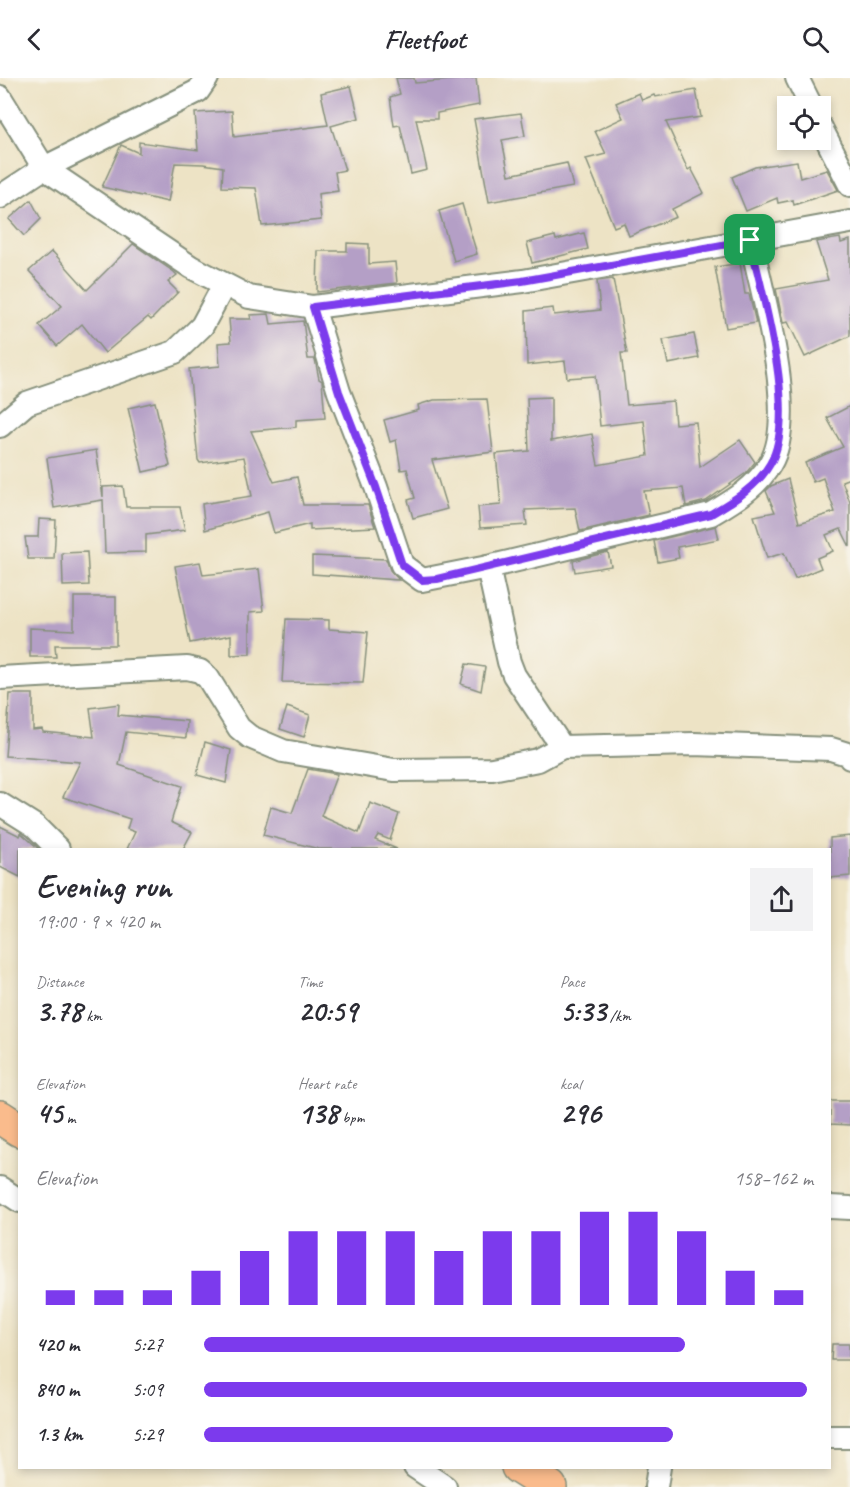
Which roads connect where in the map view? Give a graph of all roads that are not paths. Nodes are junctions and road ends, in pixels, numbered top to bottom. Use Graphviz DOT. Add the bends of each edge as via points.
graph roads {
  1 [pos="207,78"];
  2 [pos="797,78"];
  3 [pos="806,96"];
  4 [pos="0,97"];
  5 [pos="831,148"];
  6 [pos="44,168"];
  7 [pos="850,185"];
  8 [pos="0,197"];
  9 [pos="850,222"];
  10 [pos="750,240"];
  11 [pos="224,285"];
  12 [pos="313,307"];
  13 [pos="0,426"];
  14 [pos="488,567"];
  15 [pos="0,678"];
  16 [pos="562,747"];
  17 [pos="850,759"];
  18 [pos="0,804"];
  19 [pos="57,848"];
  20 [pos="0,1117"];
  21 [pos="18,1129"];
  22 [pos="0,1188"];
  23 [pos="18,1200"];
  24 [pos="831,1207"];
  25 [pos="850,1208"];
  26 [pos="831,1437"];
  27 [pos="850,1437"];
  28 [pos="418,1469"];
  29 [pos="521,1469"];
  30 [pos="659,1469"];
  31 [pos="445,1487"];
  32 [pos="550,1487"];
  33 [pos="656,1487"];
  1 -- 6 [label="street" via="198,91"];
  2 -- 3 [label="street"];
  4 -- 6 [label="street"];
  5 -- 7 [label="street"];
  6 -- 8 [label="street"];
  6 -- 11 [label="street"];
  9 -- 10 [label="street"];
  10 -- 12 [label="street" via="522,281"];
  10 -- 14 [label="street" via="780,383 782,433 770,464 742,496 711,514"];
  11 -- 12 [label="street" via="249,297"];
  11 -- 13 [label="street" via="202,326 175,352 27,404"];
  12 -- 14 [label="street" via="339,392 402,565 422,580"];
  14 -- 16 [label="street" via="508,662"];
  15 -- 16 [label="street" via="187,668 200,671 238,728 250,737 283,751 394,770 492,769 538,760"];
  16 -- 17 [label="street" via="694,744 831,749 847,753"];
  18 -- 19 [label="street" via="35,826"];
  20 -- 21 [label="highway"];
  22 -- 23 [label="street"];
  24 -- 25 [label="street"];
  26 -- 27 [label="street"];
  28 -- 31 [label="street"];
  29 -- 32 [label="highway"];
  30 -- 33 [label="street"];
}
